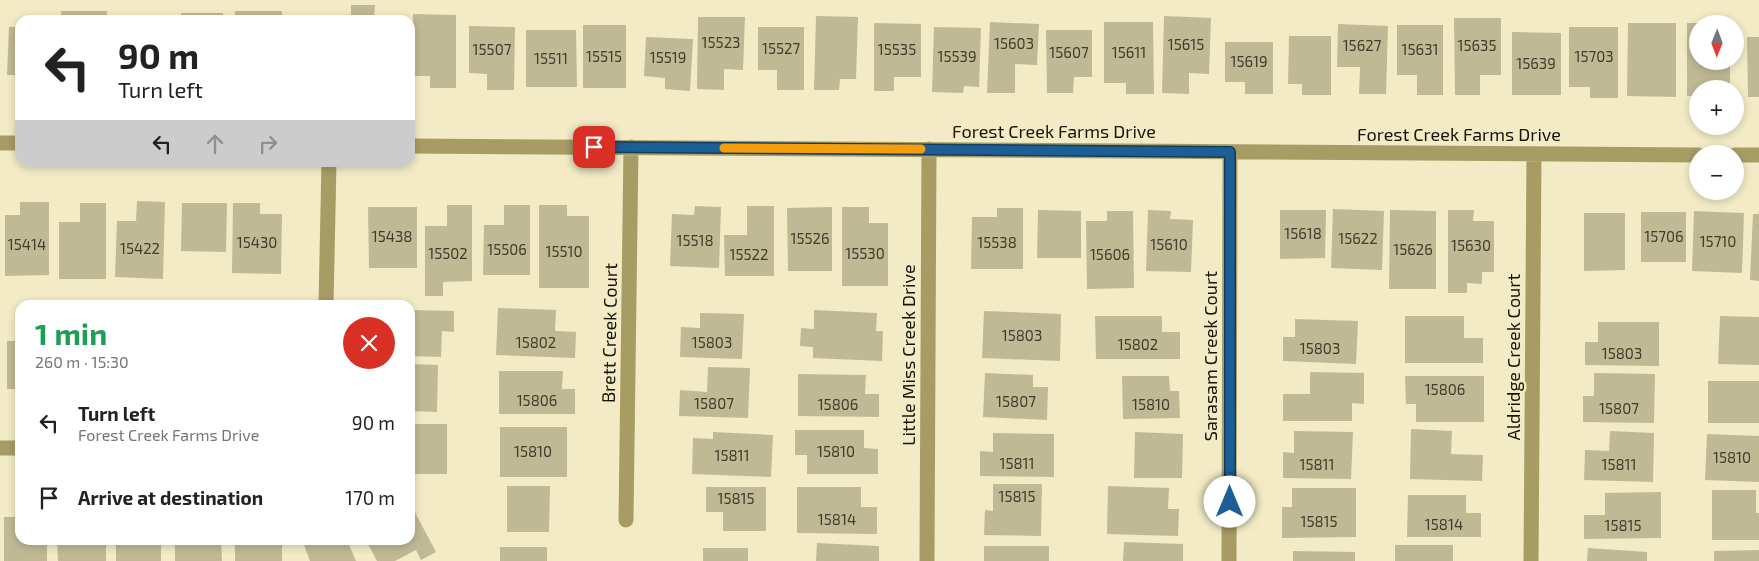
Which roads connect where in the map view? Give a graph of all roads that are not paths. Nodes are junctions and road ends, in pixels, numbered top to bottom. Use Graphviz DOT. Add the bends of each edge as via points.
graph roads {
  1 [pos="0,143"];
  2 [pos="15,143"];
  3 [pos="415,146"];
  4 [pos="631,147"];
  5 [pos="930,149"];
  6 [pos="1230,152"];
  7 [pos="1534,154"];
  8 [pos="1689,155"];
  9 [pos="1744,155"];
  10 [pos="1759,156"];
  11 [pos="328,167"];
  12 [pos="326,300"];
  13 [pos="0,448"];
  14 [pos="15,448"];
  15 [pos="626,520"];
  16 [pos="927,561"];
  17 [pos="1229,561"];
  18 [pos="1532,561"];
  1 -- 2 [label="street"];
  3 -- 4 [label="street, Forest Creek Farms Drive"];
  4 -- 5 [label="street, Forest Creek Farms Drive"];
  4 -- 15 [label="street, Brett Creek Court"];
  5 -- 6 [label="street, Forest Creek Farms Drive"];
  5 -- 16 [label="street, Little Miss Creek Drive"];
  6 -- 7 [label="street, Forest Creek Farms Drive"];
  6 -- 17 [label="street, Sarasam Creek Court"];
  7 -- 8 [label="street, Forest Creek Farms Drive"];
  7 -- 18 [label="street, Aldridge Creek Court"];
  9 -- 10 [label="street"];
  11 -- 12 [label="street"];
  13 -- 14 [label="street"];
}
